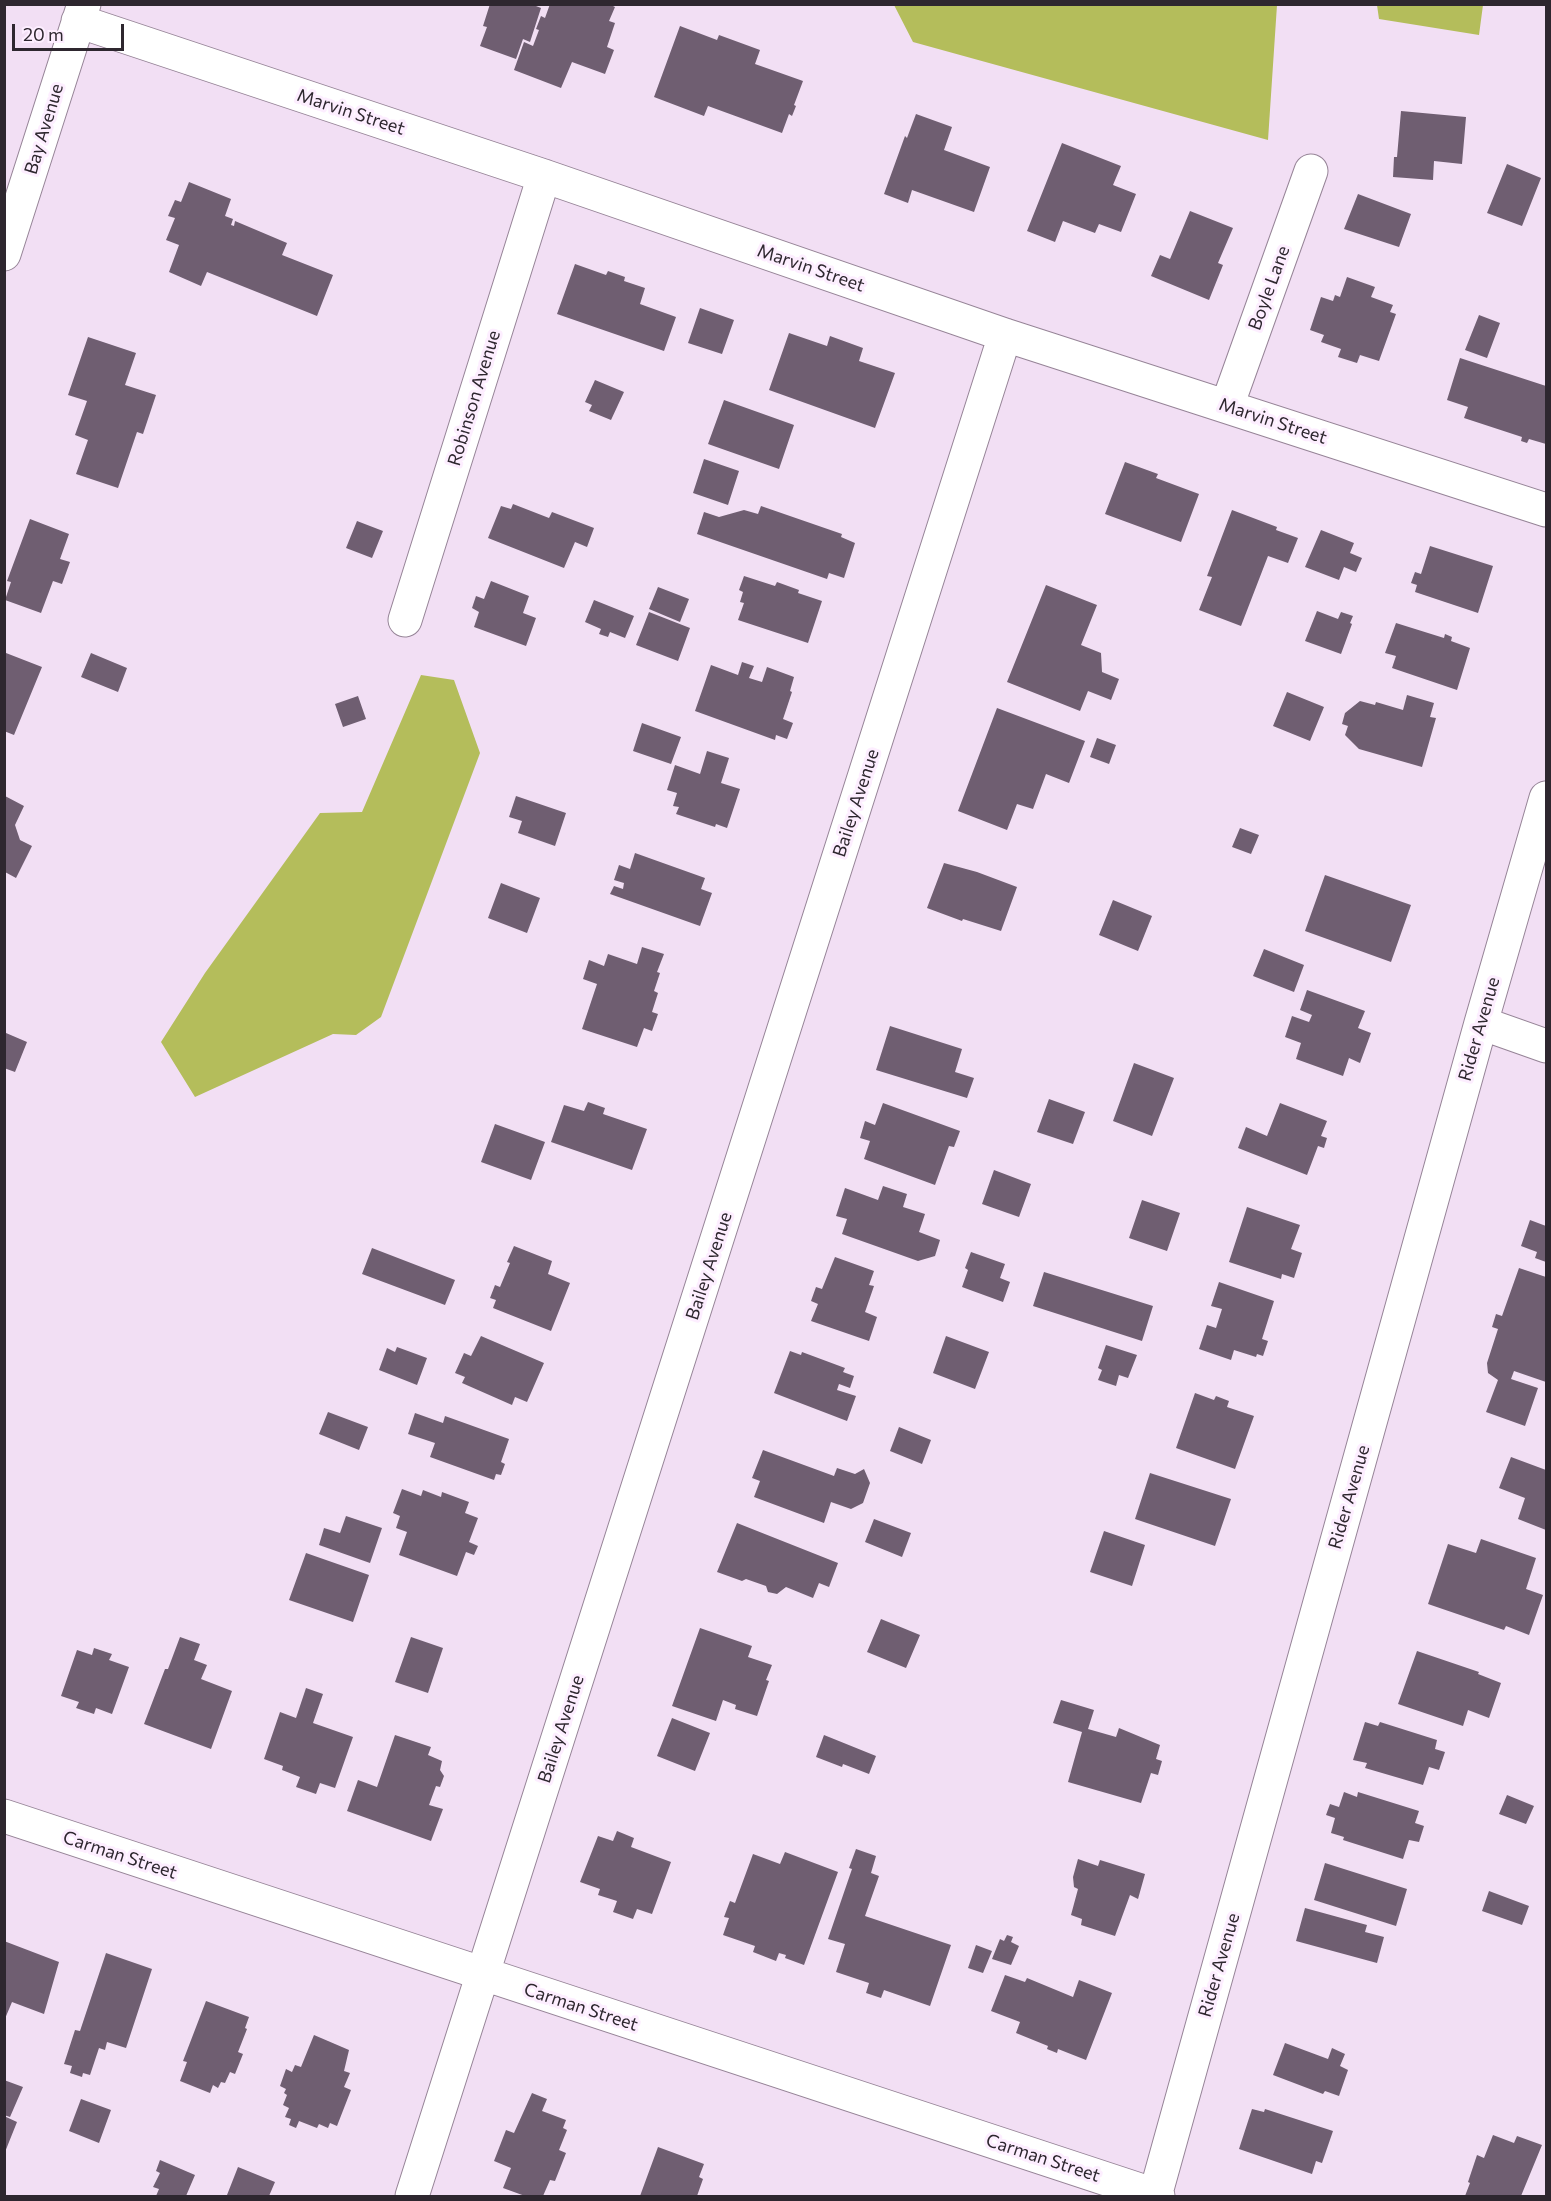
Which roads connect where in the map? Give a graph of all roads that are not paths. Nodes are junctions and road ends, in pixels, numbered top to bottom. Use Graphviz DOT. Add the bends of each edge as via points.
graph roads {
  1 [pos="81,13"];
  2 [pos="1311,171"];
  3 [pos="543,176"];
  4 [pos="4,254"];
  5 [pos="1005,335"];
  6 [pos="1227,406"];
  7 [pos="1546,510"];
  8 [pos="405,620"];
  9 [pos="1546,798"];
  10 [pos="1481,1023"];
  11 [pos="1546,1046"];
  12 [pos="4,1816"];
  13 [pos="483,1974"];
  14 [pos="412,2196"];
  15 [pos="1156,2196"];
  1 -- 3 [label="street, Marvin Street"];
  1 -- 4 [label="street, Bay Avenue"];
  2 -- 6 [label="street, Boyle Lane"];
  3 -- 5 [label="street, Marvin Street"];
  3 -- 8 [label="street, Robinson Avenue"];
  5 -- 6 [label="street, Marvin Street"];
  5 -- 13 [label="street, Bailey Avenue"];
  6 -- 7 [label="street, Marvin Street"];
  9 -- 10 [label="street, Rider Avenue"];
  10 -- 11 [label="street"];
  10 -- 15 [label="street, Rider Avenue"];
  12 -- 13 [label="street, Carman Street"];
  13 -- 14 [label="street, Bailey Avenue"];
  13 -- 15 [label="street, Carman Street"];
}
